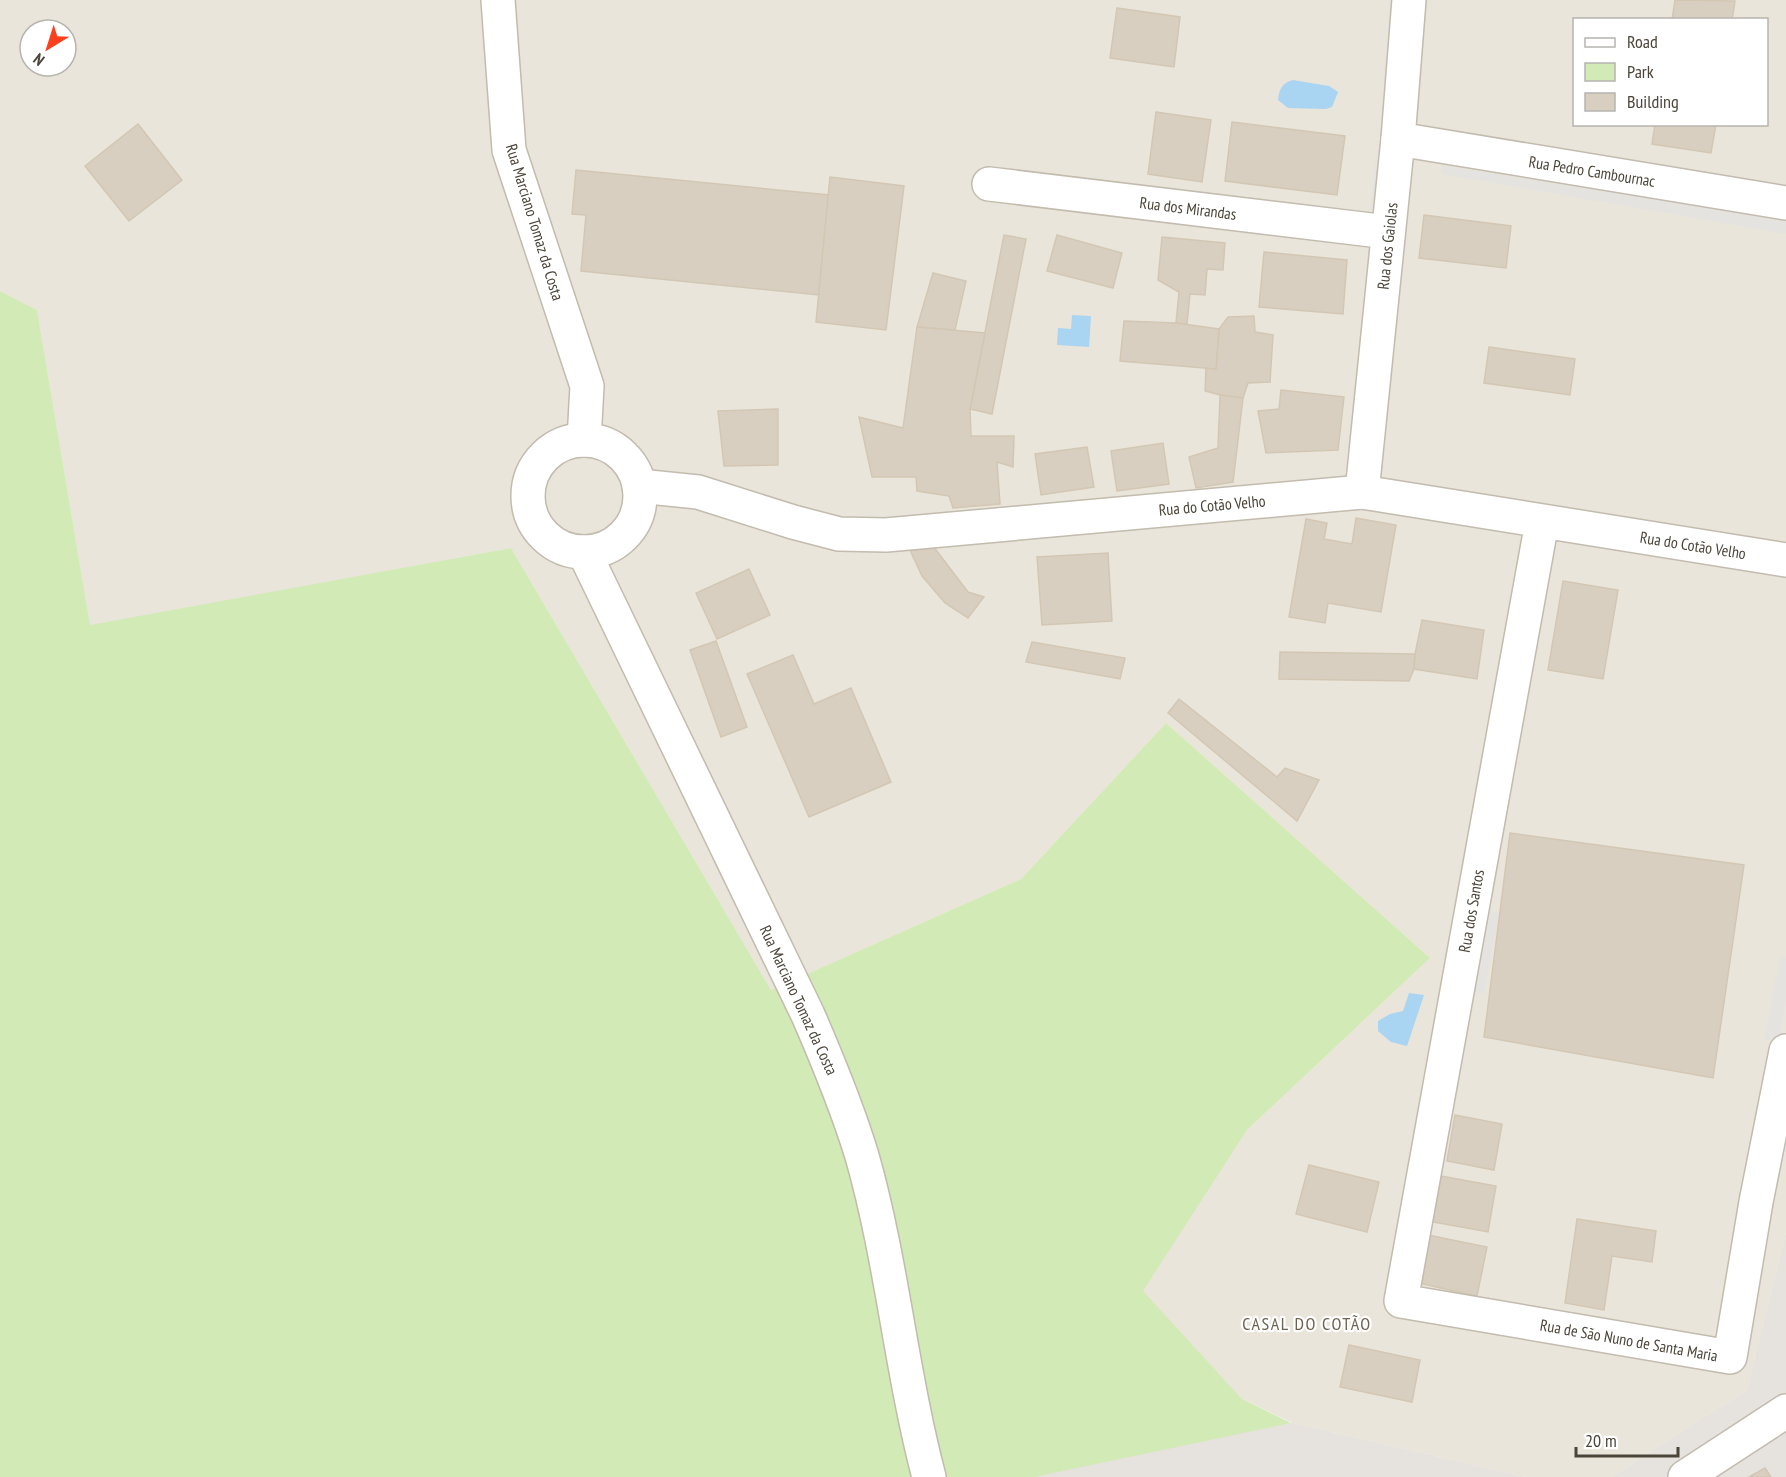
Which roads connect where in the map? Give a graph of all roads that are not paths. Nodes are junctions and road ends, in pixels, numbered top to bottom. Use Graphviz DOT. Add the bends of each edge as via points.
graph roads {
  1 [pos="498,0"];
  2 [pos="1409,0"];
  3 [pos="1398,139"];
  4 [pos="988,184"];
  5 [pos="1786,203"];
  6 [pos="1388,232"];
  7 [pos="584,440"];
  8 [pos="639,486"];
  9 [pos="1362,492"];
  10 [pos="1542,522"];
  11 [pos="584,552"];
  12 [pos="1786,560"];
  13 [pos="1786,1052"];
  14 [pos="1401,1301"];
  15 [pos="1784,1418"];
  16 [pos="929,1477"];
  17 [pos="1685,1477"];
  1 -- 7 [label="street, Rua Marciano Tomaz da Costa" via="509,150 587,386"];
  2 -- 3 [label="street, Rua dos Gaiolas"];
  3 -- 5 [label="street, Rua Pedro Cambournac"];
  3 -- 6 [label="street, Rua dos Gaiolas"];
  4 -- 6 [label="street, Rua dos Mirandas"];
  6 -- 9 [label="street, Rua dos Gaiolas"];
  7 -- 8 [label="street" via="599,442 625,458"];
  7 -- 11 [label="street" via="551,451 530,479 528,496 530,514 539,530 567,550"];
  8 -- 9 [label="street, Rua do Cotão Velho" via="698,492 839,534 886,535"];
  8 -- 11 [label="street" via="636,518 627,532 601,550"];
  9 -- 10 [label="street, Rua do Cotão Velho"];
  10 -- 12 [label="street, Rua do Cotão Velho"];
  10 -- 14 [label="street, Rua dos Santos"];
  11 -- 16 [label="street, Rua Marciano Tomaz da Costa" via="808,1015 838,1085 862,1156 882,1242"];
  13 -- 14 [label="street, Rua de São Nuno de Santa Maria" via="1730,1357"];
  15 -- 17 [label="street"];
}
